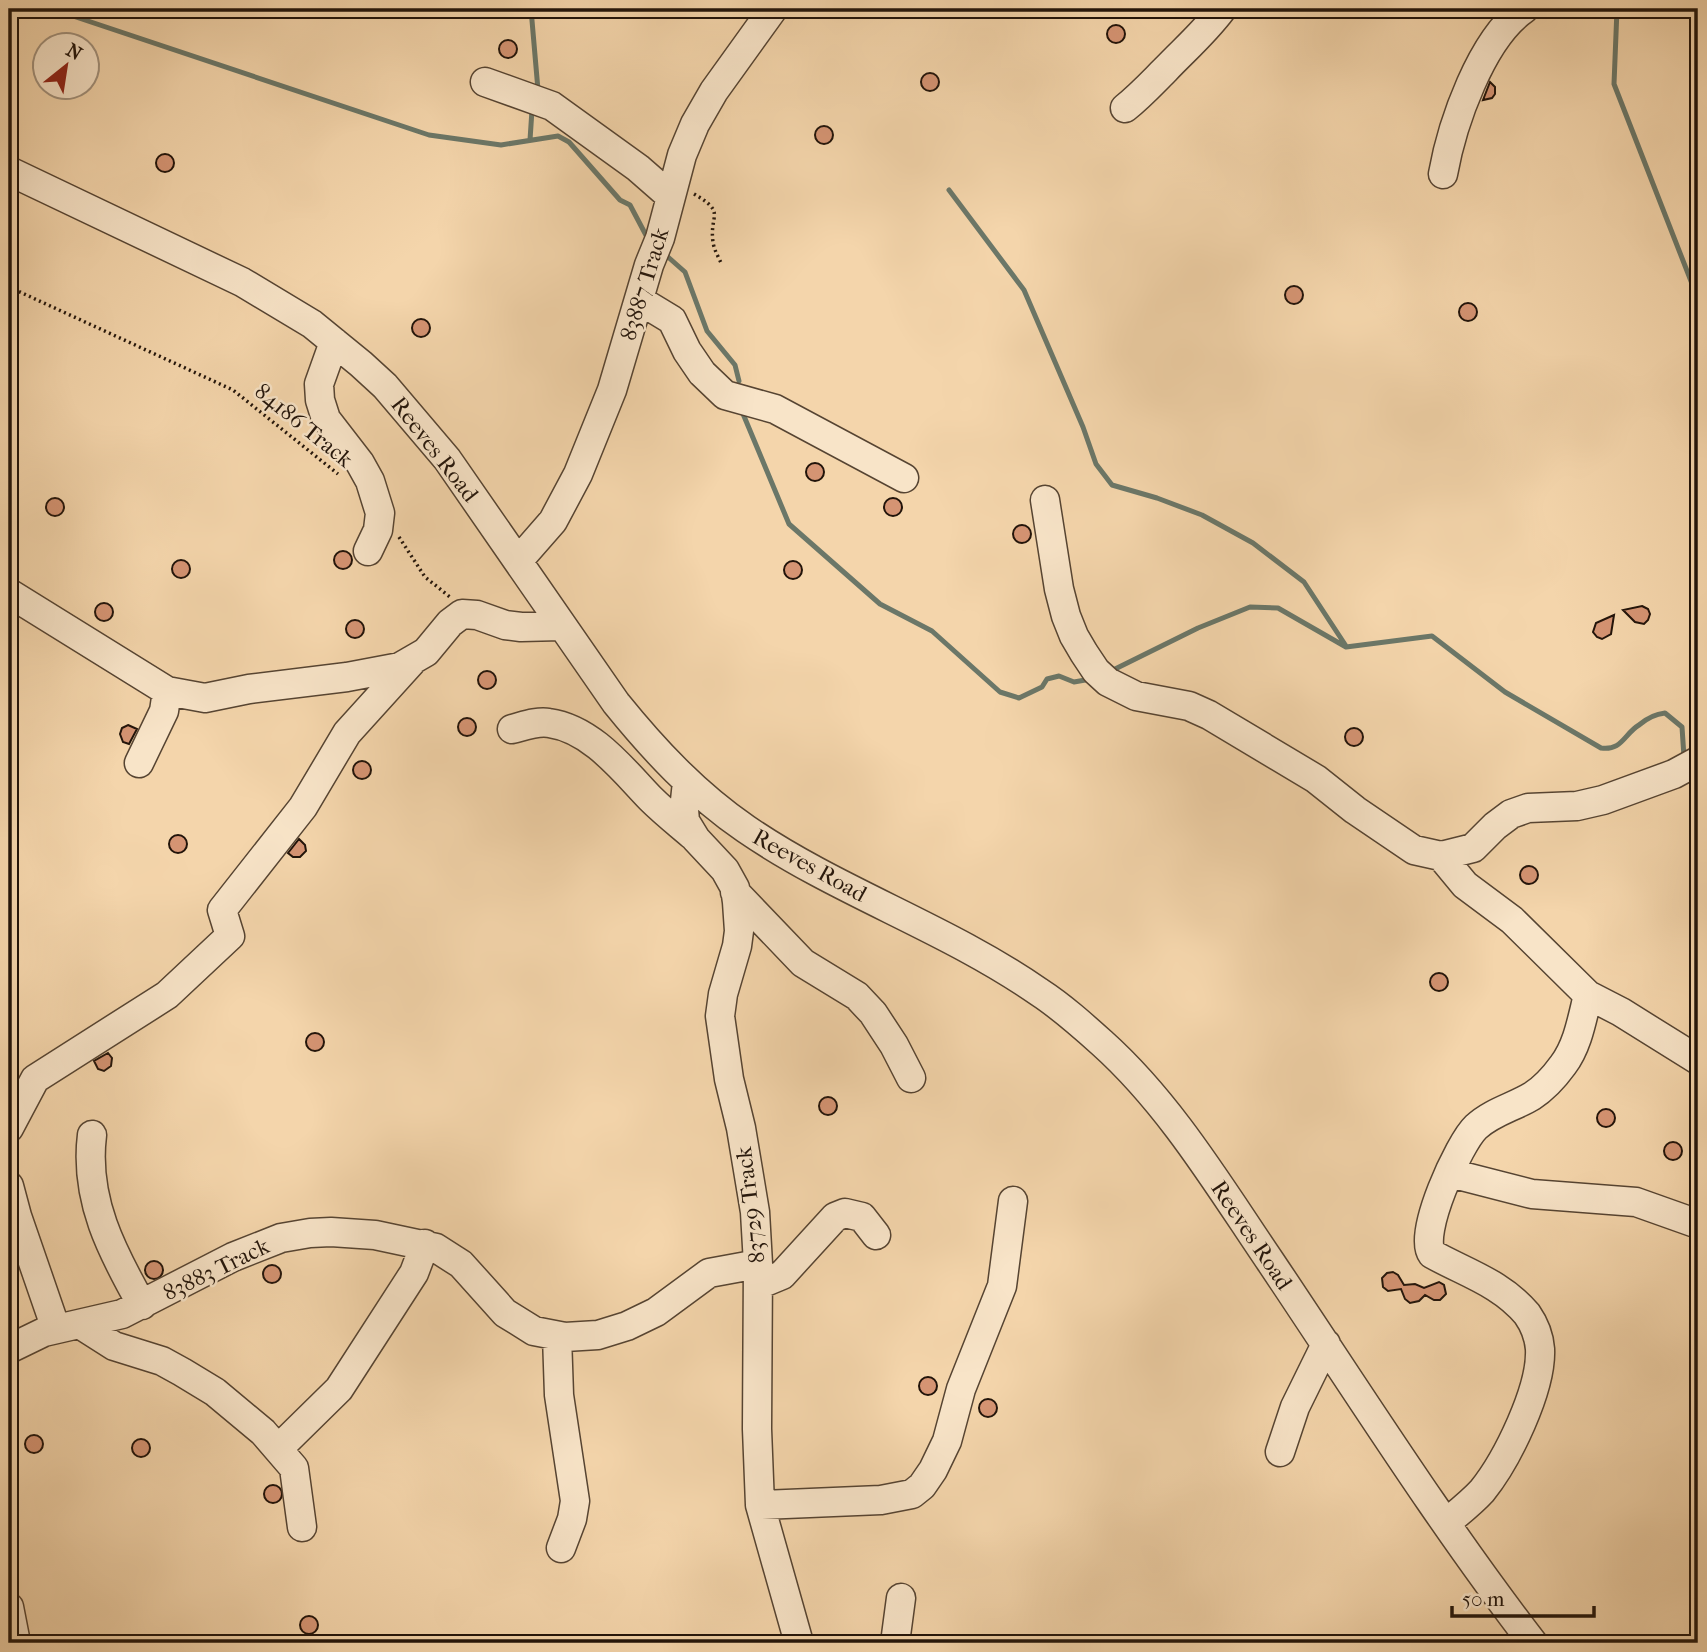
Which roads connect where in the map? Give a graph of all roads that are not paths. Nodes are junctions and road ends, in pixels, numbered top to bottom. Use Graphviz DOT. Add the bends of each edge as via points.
graph roads {
  1 [pos="774,9"];
  2 [pos="1223,9"];
  3 [pos="1524,9"];
  4 [pos="485,82"];
  5 [pos="1125,108"];
  6 [pos="9,171"];
  7 [pos="1443,174"];
  8 [pos="672,189"];
  9 [pos="639,300"];
  10 [pos="334,342"];
  11 [pos="904,478"];
  12 [pos="1045,500"];
  13 [pos="368,551"];
  14 [pos="518,561"];
  15 [pos="9,593"];
  16 [pos="562,626"];
  17 [pos="414,659"];
  18 [pos="167,691"];
  19 [pos="512,729"];
  20 [pos="1698,761"];
  21 [pos="139,763"];
  22 [pos="687,782"];
  23 [pos="696,839"];
  24 [pos="1441,856"];
  25 [pos="735,892"];
  26 [pos="1588,995"];
  27 [pos="1698,1060"];
  28 [pos="911,1078"];
  29 [pos="9,1128"];
  30 [pos="92,1135"];
  31 [pos="1450,1173"];
  32 [pos="9,1186"];
  33 [pos="1013,1200"];
  34 [pos="1698,1224"];
  35 [pos="876,1235"];
  36 [pos="425,1244"];
  37 [pos="758,1275"];
  38 [pos="142,1305"];
  39 [pos="68,1327"];
  40 [pos="556,1336"];
  41 [pos="1326,1344"];
  42 [pos="9,1349"];
  43 [pos="278,1448"];
  44 [pos="1280,1452"];
  45 [pos="760,1505"];
  46 [pos="1446,1523"];
  47 [pos="302,1527"];
  48 [pos="561,1548"];
  49 [pos="901,1598"];
  50 [pos="9,1607"];
  51 [pos="16,1643"];
  52 [pos="799,1643"];
  53 [pos="895,1643"];
  54 [pos="1533,1643"];
  1 -- 8 [label="street, 83887 Track" via="703,109"];
  2 -- 5 [label="street" via="1149,89"];
  3 -- 7 [label="street" via="1509,19 1478,68 1448,143"];
  4 -- 8 [label="street" via="552,106"];
  6 -- 10 [label="street, Reeves Road" via="242,282"];
  8 -- 9 [label="street, 83887 Track"];
  9 -- 11 [label="street" via="672,320 702,373 725,394 775,409"];
  9 -- 14 [label="street, 83887 Track" via="612,390 578,474 553,521"];
  10 -- 13 [label="street" via="319,384 320,400 326,419 370,481 380,513 379,530"];
  10 -- 14 [label="street, Reeves Road" via="385,386 419,424"];
  12 -- 24 [label="street" via="1066,616 1084,653 1108,682 1136,695 1168,700 1209,715 1316,779 1414,850"];
  14 -- 16 [label="street, Reeves Road"];
  15 -- 18 [label="street"];
  16 -- 17 [label="street" via="513,626 462,614"];
  16 -- 22 [label="street, Reeves Road" via="644,738"];
  17 -- 18 [label="street" via="400,667 214,697"];
  17 -- 29 [label="street" via="347,733 303,807 222,910 230,936 167,995 35,1079"];
  18 -- 21 [label="street" via="164,711"];
  19 -- 23 [label="street" via="550,723 586,738"];
  20 -- 24 [label="street" via="1604,800 1511,814 1473,848"];
  22 -- 23 [label="street, 83729 Track" via="685,821"];
  22 -- 41 [label="street, Reeves Road" via="742,827 807,867 1038,991 1105,1046 1138,1079 1194,1151"];
  23 -- 25 [label="street, 83729 Track" via="725,870"];
  24 -- 26 [label="street" via="1465,885 1512,920"];
  25 -- 28 [label="street" via="803,963 857,996 873,1013"];
  25 -- 37 [label="street, 83729 Track" via="739,931 720,1016 753,1192"];
  26 -- 27 [label="street"];
  26 -- 31 [label="street" via="1573,1050 1562,1067 1535,1094 1476,1127"];
  30 -- 38 [label="street" via="91,1179 104,1232"];
  31 -- 34 [label="street" via="1532,1194 1636,1202"];
  31 -- 46 [label="street" via="1429,1230 1429,1250 1493,1284 1514,1301 1537,1331 1540,1349 1532,1392 1507,1451 1483,1489"];
  32 -- 39 [label="street" via="17,1216"];
  33 -- 45 [label="street" via="1002,1286 961,1389 947,1441 922,1486 881,1500"];
  35 -- 37 [label="street, 83883 Track" via="862,1217 845,1213 835,1217 782,1275"];
  36 -- 38 [label="street, 83883 Track" via="331,1232 281,1238 222,1262"];
  36 -- 40 [label="street, 83883 Track" via="461,1264 505,1313 527,1327"];
  36 -- 43 [label="street" via="414,1273 339,1389"];
  37 -- 40 [label="street, 83883 Track" via="709,1273 656,1312 627,1326 598,1335"];
  37 -- 45 [label="street, 83729 Track"];
  38 -- 39 [label="street, 83883 Track"];
  39 -- 42 [label="street, 83883 Track"];
  39 -- 43 [label="street" via="182,1372 215,1392"];
  40 -- 48 [label="street" via="559,1395 575,1501"];
  41 -- 44 [label="street"];
  41 -- 46 [label="street, Reeves Road"];
  43 -- 47 [label="street" via="294,1468"];
  45 -- 52 [label="street, 83729 Track"];
  46 -- 54 [label="street, Reeves Road"];
  49 -- 53 [label="street"];
  50 -- 51 [label="street"];
}
